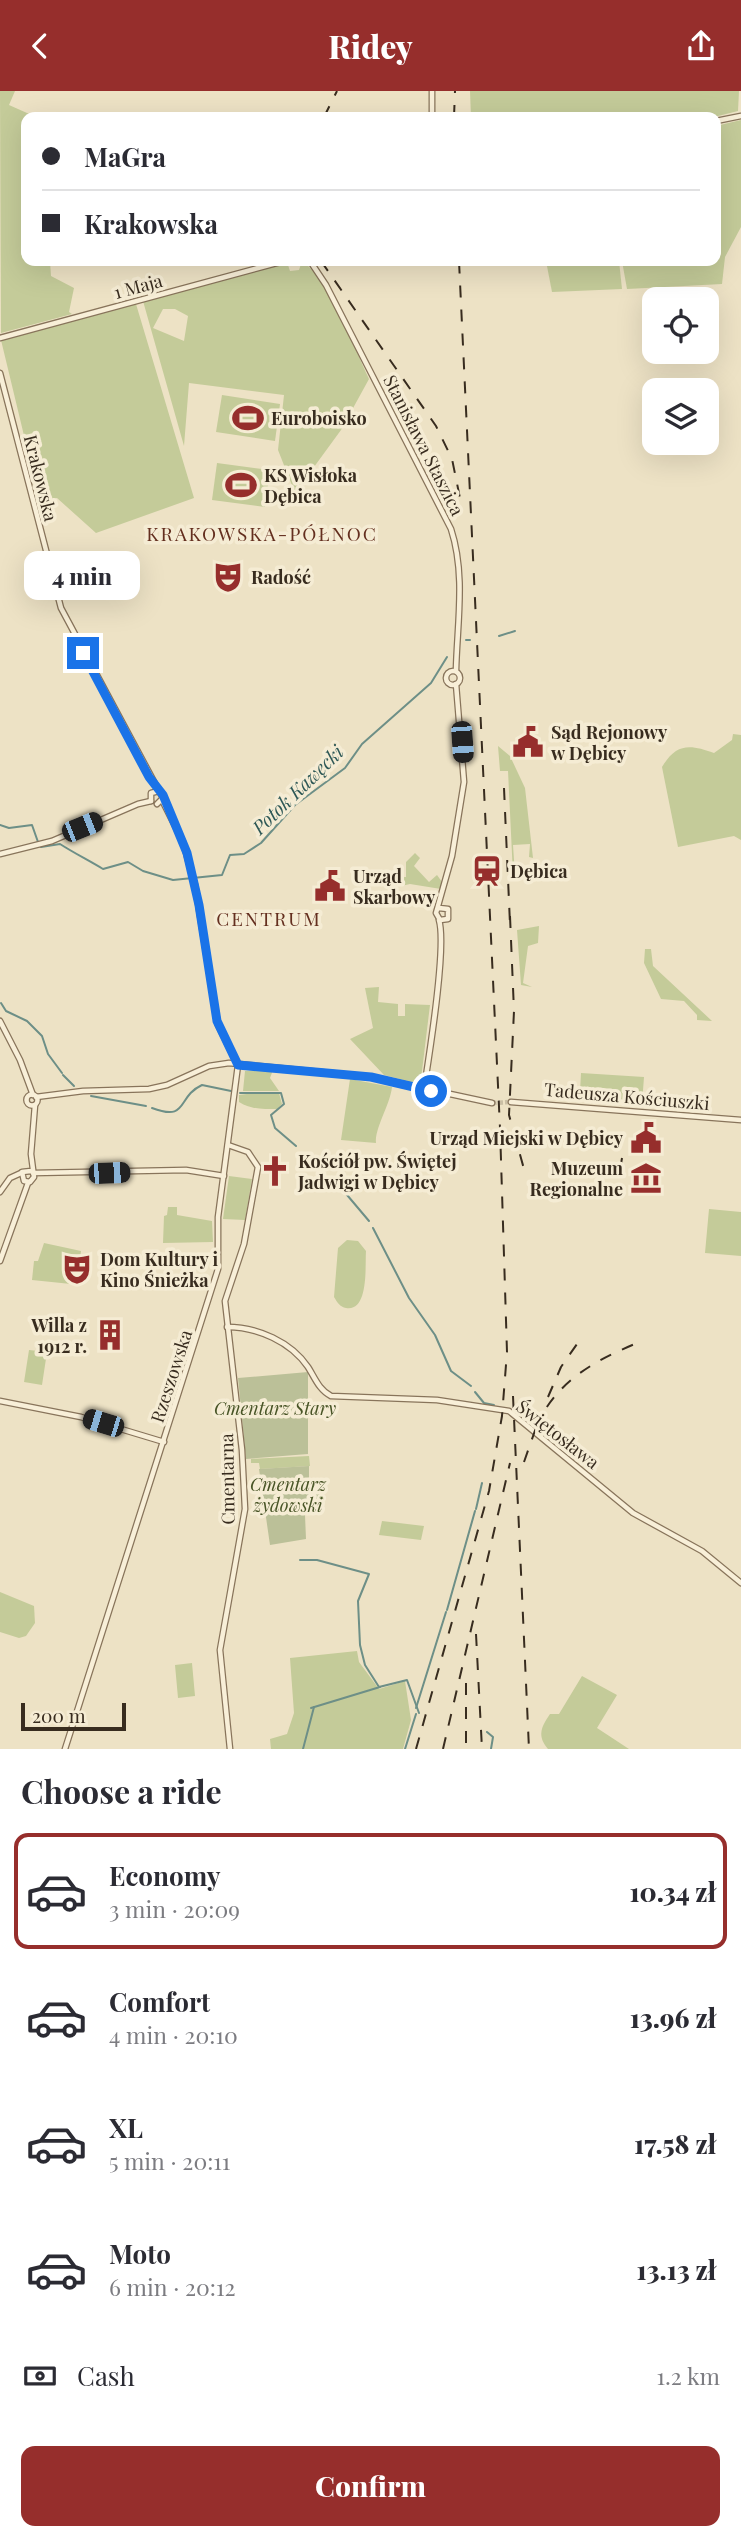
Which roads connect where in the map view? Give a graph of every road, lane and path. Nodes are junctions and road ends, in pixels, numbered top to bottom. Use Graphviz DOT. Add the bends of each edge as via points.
graph roads {
  1 [pos="432,91"];
  2 [pos="432,112"];
  3 [pos="741,116"];
  4 [pos="721,120"];
  5 [pos="266,266"];
  6 [pos="313,266"];
  7 [pos="0,338"];
  8 [pos="0,373"];
  9 [pos="454,671"];
  10 [pos="453,684"];
  11 [pos="149,777"];
  12 [pos="159,791"];
  13 [pos="152,798"];
  14 [pos="162,800"];
  15 [pos="169,815"];
  16 [pos="0,853"];
  17 [pos="442,907"];
  18 [pos="442,920"];
  19 [pos="0,1021"];
  20 [pos="238,1065"];
  21 [pos="424,1089"];
  22 [pos="34,1100"];
  23 [pos="511,1102"];
  24 [pos="492,1103"];
  25 [pos="741,1120"];
  26 [pos="228,1145"];
  27 [pos="223,1175"];
  28 [pos="27,1176"];
  29 [pos="0,1192"];
  30 [pos="0,1261"];
  31 [pos="228,1327"];
  32 [pos="0,1401"];
  33 [pos="164,1443"];
  34 [pos="741,1583"];
  35 [pos="65,1749"];
  36 [pos="230,1749"];
  1 -- 2 [label="street"];
  3 -- 4 [label="street"];
  5 -- 7 [label="street, 1 Maja"];
  6 -- 9 [label="street, Stanisława Staszica" via="451,529 461,621"];
  8 -- 11 [label="street, Krakowska" via="61,608"];
  9 -- 10 [label="street" via="460,679"];
  9 -- 10 [label="street" via="446,677"];
  10 -- 17 [label="street" via="464,782"];
  11 -- 12 [label="street, Krakowska"];
  11 -- 13 [label="street, Krakowska"];
  12 -- 13 [label="street"];
  12 -- 14 [label="street, Krakowska"];
  13 -- 14 [label="street"];
  13 -- 15 [label="street"];
  13 -- 16 [label="street" via="40,844"];
  14 -- 15 [label="street"];
  15 -- 20 [label="street" via="183,842 194,881 220,1030"];
  17 -- 18 [label="street" via="436,913"];
  17 -- 18 [label="street" via="450,914"];
  18 -- 21 [label="street"];
  19 -- 22 [label="street"];
  20 -- 21 [label="street" via="362,1076"];
  20 -- 22 [label="street" via="209,1066 149,1089 65,1093"];
  20 -- 26 [label="street, Rzeszowska"];
  21 -- 24 [label="street"];
  22 -- 28 [label="street"];
  23 -- 25 [label="street, Tadeusza Kościuszki"];
  26 -- 27 [label="street, Rzeszowska"];
  26 -- 31 [label="street, Cmentarna" via="248,1152 258,1167 244,1244 226,1292"];
  27 -- 28 [label="street" via="186,1170"];
  27 -- 33 [label="street, Rzeszowska" via="218,1275"];
  28 -- 29 [label="street" via="10,1178"];
  28 -- 30 [label="street"];
  31 -- 34 [label="street, Świętosława" via="276,1339 303,1361 321,1389 334,1397 437,1400 509,1411 634,1513 684,1539"];
  31 -- 36 [label="street, Cmentarna" via="245,1509 220,1650"];
  32 -- 33 [label="street" via="81,1417"];
  33 -- 35 [label="street, Rzeszowska"];
}
